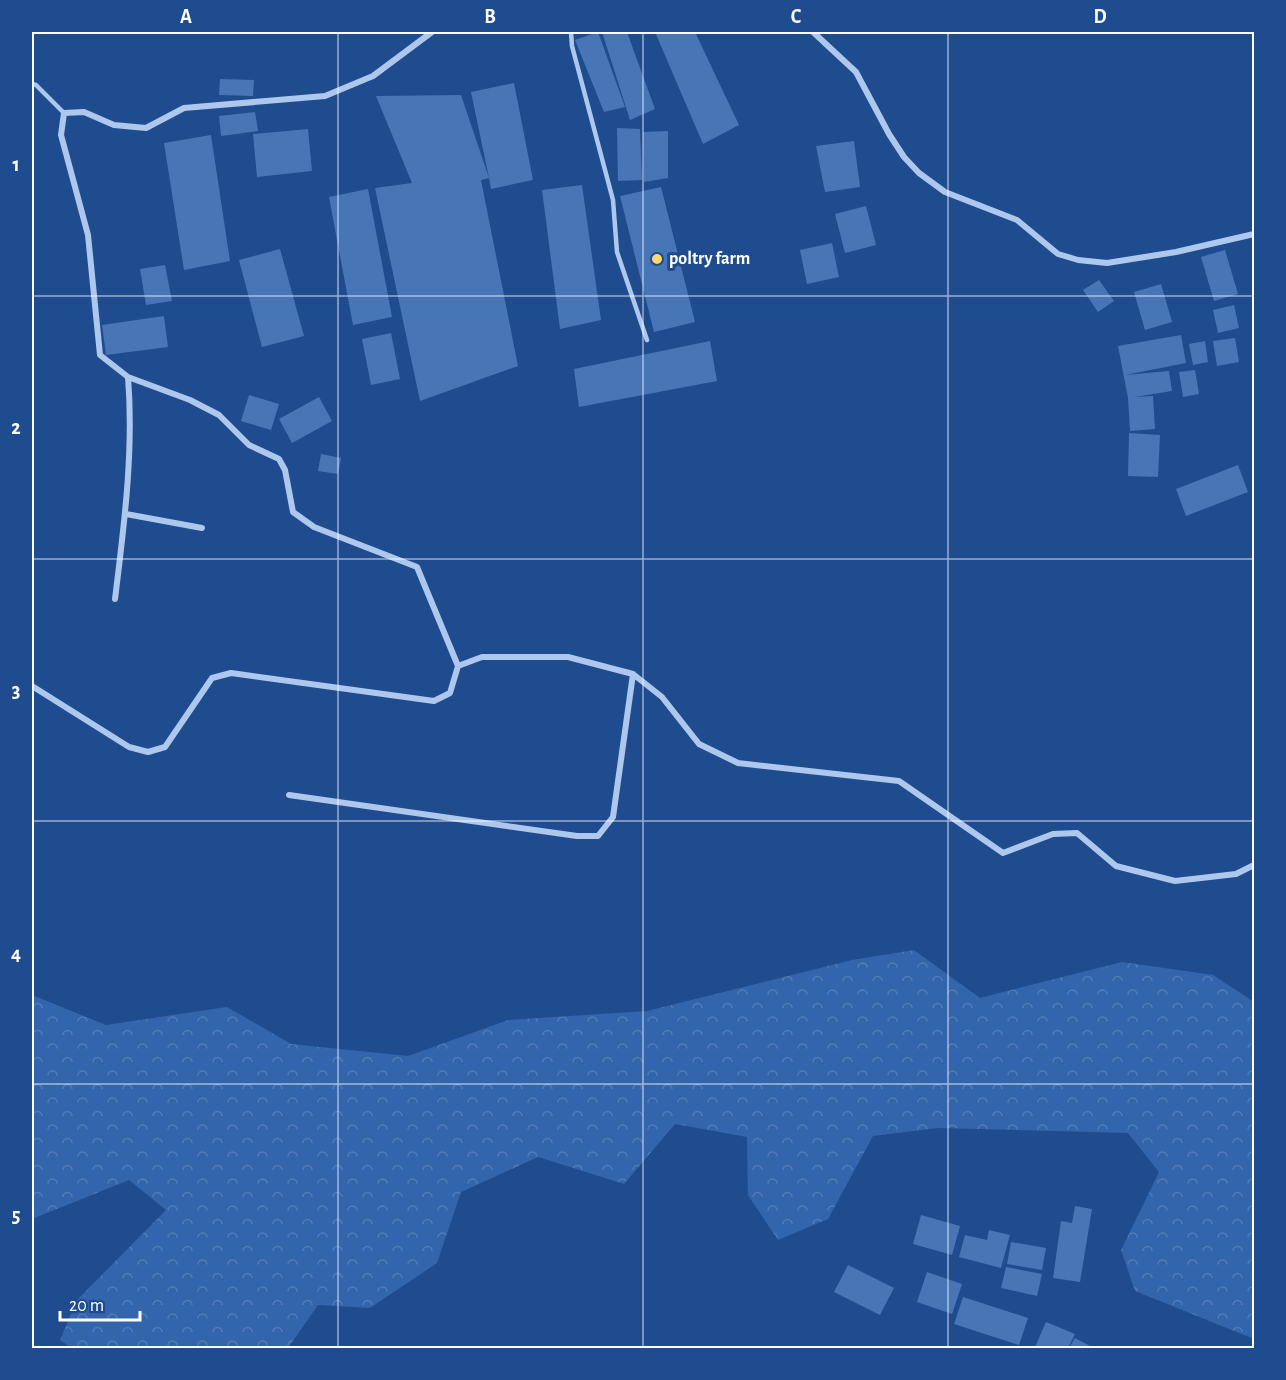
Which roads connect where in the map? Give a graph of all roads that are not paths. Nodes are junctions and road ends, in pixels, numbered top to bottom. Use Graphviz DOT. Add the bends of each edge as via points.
graph roads {
  1 [pos="432,32"];
  2 [pos="571,32"];
  3 [pos="813,32"];
  4 [pos="32,84"];
  5 [pos="64,113"];
  6 [pos="1254,234"];
  7 [pos="647,340"];
  8 [pos="128,377"];
  9 [pos="126,514"];
  10 [pos="202,528"];
  11 [pos="115,600"];
  12 [pos="458,666"];
  13 [pos="633,674"];
  14 [pos="32,686"];
  15 [pos="289,795"];
  16 [pos="1254,865"];
  1 -- 5 [label="street" via="373,76 325,96 184,108 146,128 114,125 84,112"];
  2 -- 7 [label="lane" via="613,200 617,252"];
  3 -- 6 [label="street" via="856,72 889,134 919,173 945,192 1017,220 1058,254 1107,263"];
  4 -- 5 [label="lane"];
  5 -- 8 [label="street" via="61,135 88,235 100,355"];
  8 -- 9 [label="street"];
  8 -- 12 [label="street" via="219,415 249,445 279,459 293,512 314,527 417,567"];
  9 -- 10 [label="street"];
  9 -- 11 [label="street"];
  12 -- 13 [label="street" via="482,657 568,657"];
  12 -- 14 [label="street" via="450,693 434,701 231,673 212,678 165,747 148,752 129,747"];
  13 -- 15 [label="street" via="613,817 598,836"];
  13 -- 16 [label="street" via="662,697 699,744 738,763 899,782 1003,853 1053,834 1077,833 1116,866 1175,881 1236,874"];
}
